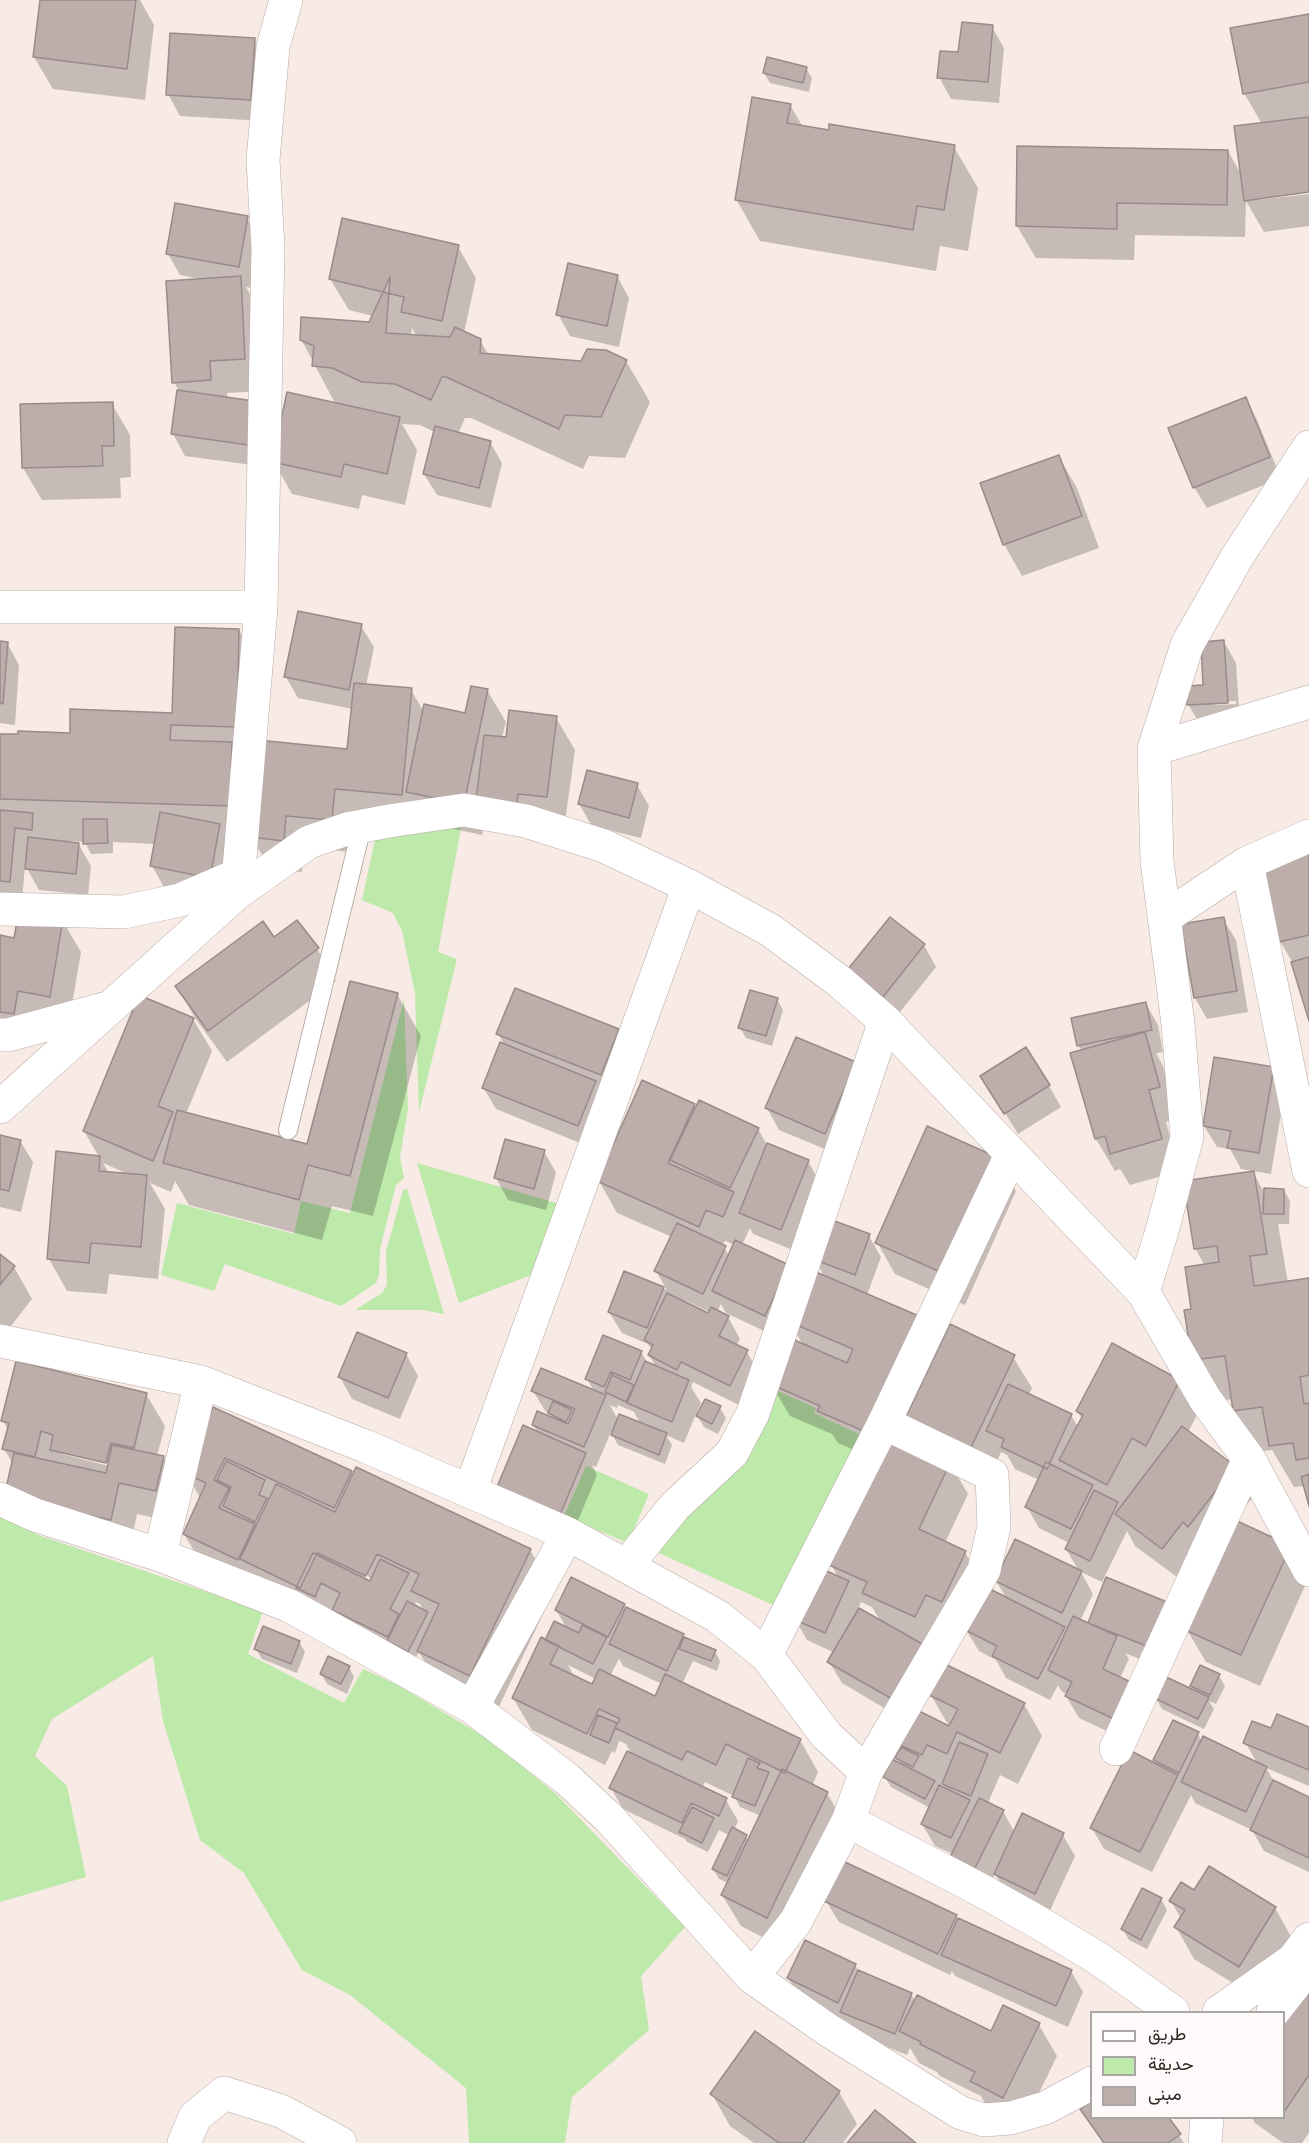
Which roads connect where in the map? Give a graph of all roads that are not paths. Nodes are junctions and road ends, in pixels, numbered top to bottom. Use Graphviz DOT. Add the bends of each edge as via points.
graph roads {
  1 [pos="286,0"];
  2 [pos="1309,447"];
  3 [pos="0,607"];
  4 [pos="261,608"];
  5 [pos="1309,702"];
  6 [pos="1154,749"];
  7 [pos="362,826"];
  8 [pos="1309,836"];
  9 [pos="1247,863"];
  10 [pos="238,884"];
  11 [pos="689,886"];
  12 [pos="0,909"];
  13 [pos="1164,918"];
  14 [pos="109,1008"];
  15 [pos="885,1021"];
  16 [pos="0,1035"];
  17 [pos="0,1107"];
  18 [pos="288,1130"];
  19 [pos="1011,1155"];
  20 [pos="1309,1171"];
  21 [pos="1143,1292"];
  22 [pos="0,1341"];
  23 [pos="201,1382"];
  24 [pos="884,1423"];
  25 [pos="1249,1459"];
  26 [pos="470,1491"];
  27 [pos="0,1499"];
  28 [pos="568,1534"];
  29 [pos="160,1555"];
  30 [pos="626,1566"];
  31 [pos="1309,1570"];
  32 [pos="766,1655"];
  33 [pos="472,1707"];
  34 [pos="1116,1749"];
  35 [pos="866,1772"];
  36 [pos="848,1821"];
  37 [pos="1301,1949"];
  38 [pos="752,1977"];
  39 [pos="1170,2011"];
  40 [pos="1222,2011"];
  41 [pos="1274,2011"];
  42 [pos="1090,2084"];
  43 [pos="1207,2119"];
  44 [pos="184,2143"];
  45 [pos="340,2143"];
  46 [pos="1205,2143"];
  1 -- 4 [label="street" via="273,47 262,160 268,248"];
  2 -- 6 [label="street" via="1237,557 1187,645"];
  3 -- 4 [label="street"];
  4 -- 10 [label="street"];
  5 -- 6 [label="street"];
  6 -- 13 [label="street" via="1157,861"];
  7 -- 10 [label="street" via="309,842"];
  7 -- 11 [label="street" via="465,810 526,821 604,846"];
  7 -- 18 [label="lane"];
  8 -- 9 [label="street"];
  9 -- 13 [label="street"];
  9 -- 20 [label="street"];
  10 -- 12 [label="street" via="124,912"];
  10 -- 14 [label="street"];
  11 -- 15 [label="street" via="770,930"];
  11 -- 26 [label="street"];
  13 -- 21 [label="street" via="1187,1137"];
  14 -- 16 [label="street"];
  14 -- 17 [label="street"];
  15 -- 19 [label="street"];
  15 -- 30 [label="street" via="753,1413 732,1454 675,1506"];
  19 -- 21 [label="street"];
  19 -- 24 [label="street"];
  21 -- 25 [label="street" via="1205,1399"];
  22 -- 23 [label="street"];
  23 -- 26 [label="street"];
  23 -- 29 [label="street"];
  24 -- 32 [label="street"];
  24 -- 35 [label="street" via="992,1475 994,1527 984,1570"];
  25 -- 31 [label="street"];
  25 -- 34 [label="street"];
  26 -- 28 [label="street"];
  27 -- 29 [label="street" via="35,1515"];
  28 -- 30 [label="street"];
  28 -- 33 [label="street"];
  29 -- 33 [label="street" via="290,1606"];
  30 -- 32 [label="street" via="717,1616"];
  32 -- 35 [label="street" via="826,1735"];
  33 -- 38 [label="street" via="567,1779 610,1820"];
  35 -- 36 [label="street"];
  36 -- 38 [label="street" via="796,1921"];
  36 -- 39 [label="street" via="1036,1921 1099,1959"];
  37 -- 40 [label="street"];
  37 -- 41 [label="street" via="1299,1978"];
  38 -- 42 [label="street" via="961,2113 984,2120 1011,2118 1045,2108"];
  43 -- 46 [label="street"];
  44 -- 45 [label="street" via="195,2117 224,2093 281,2111"];
}
